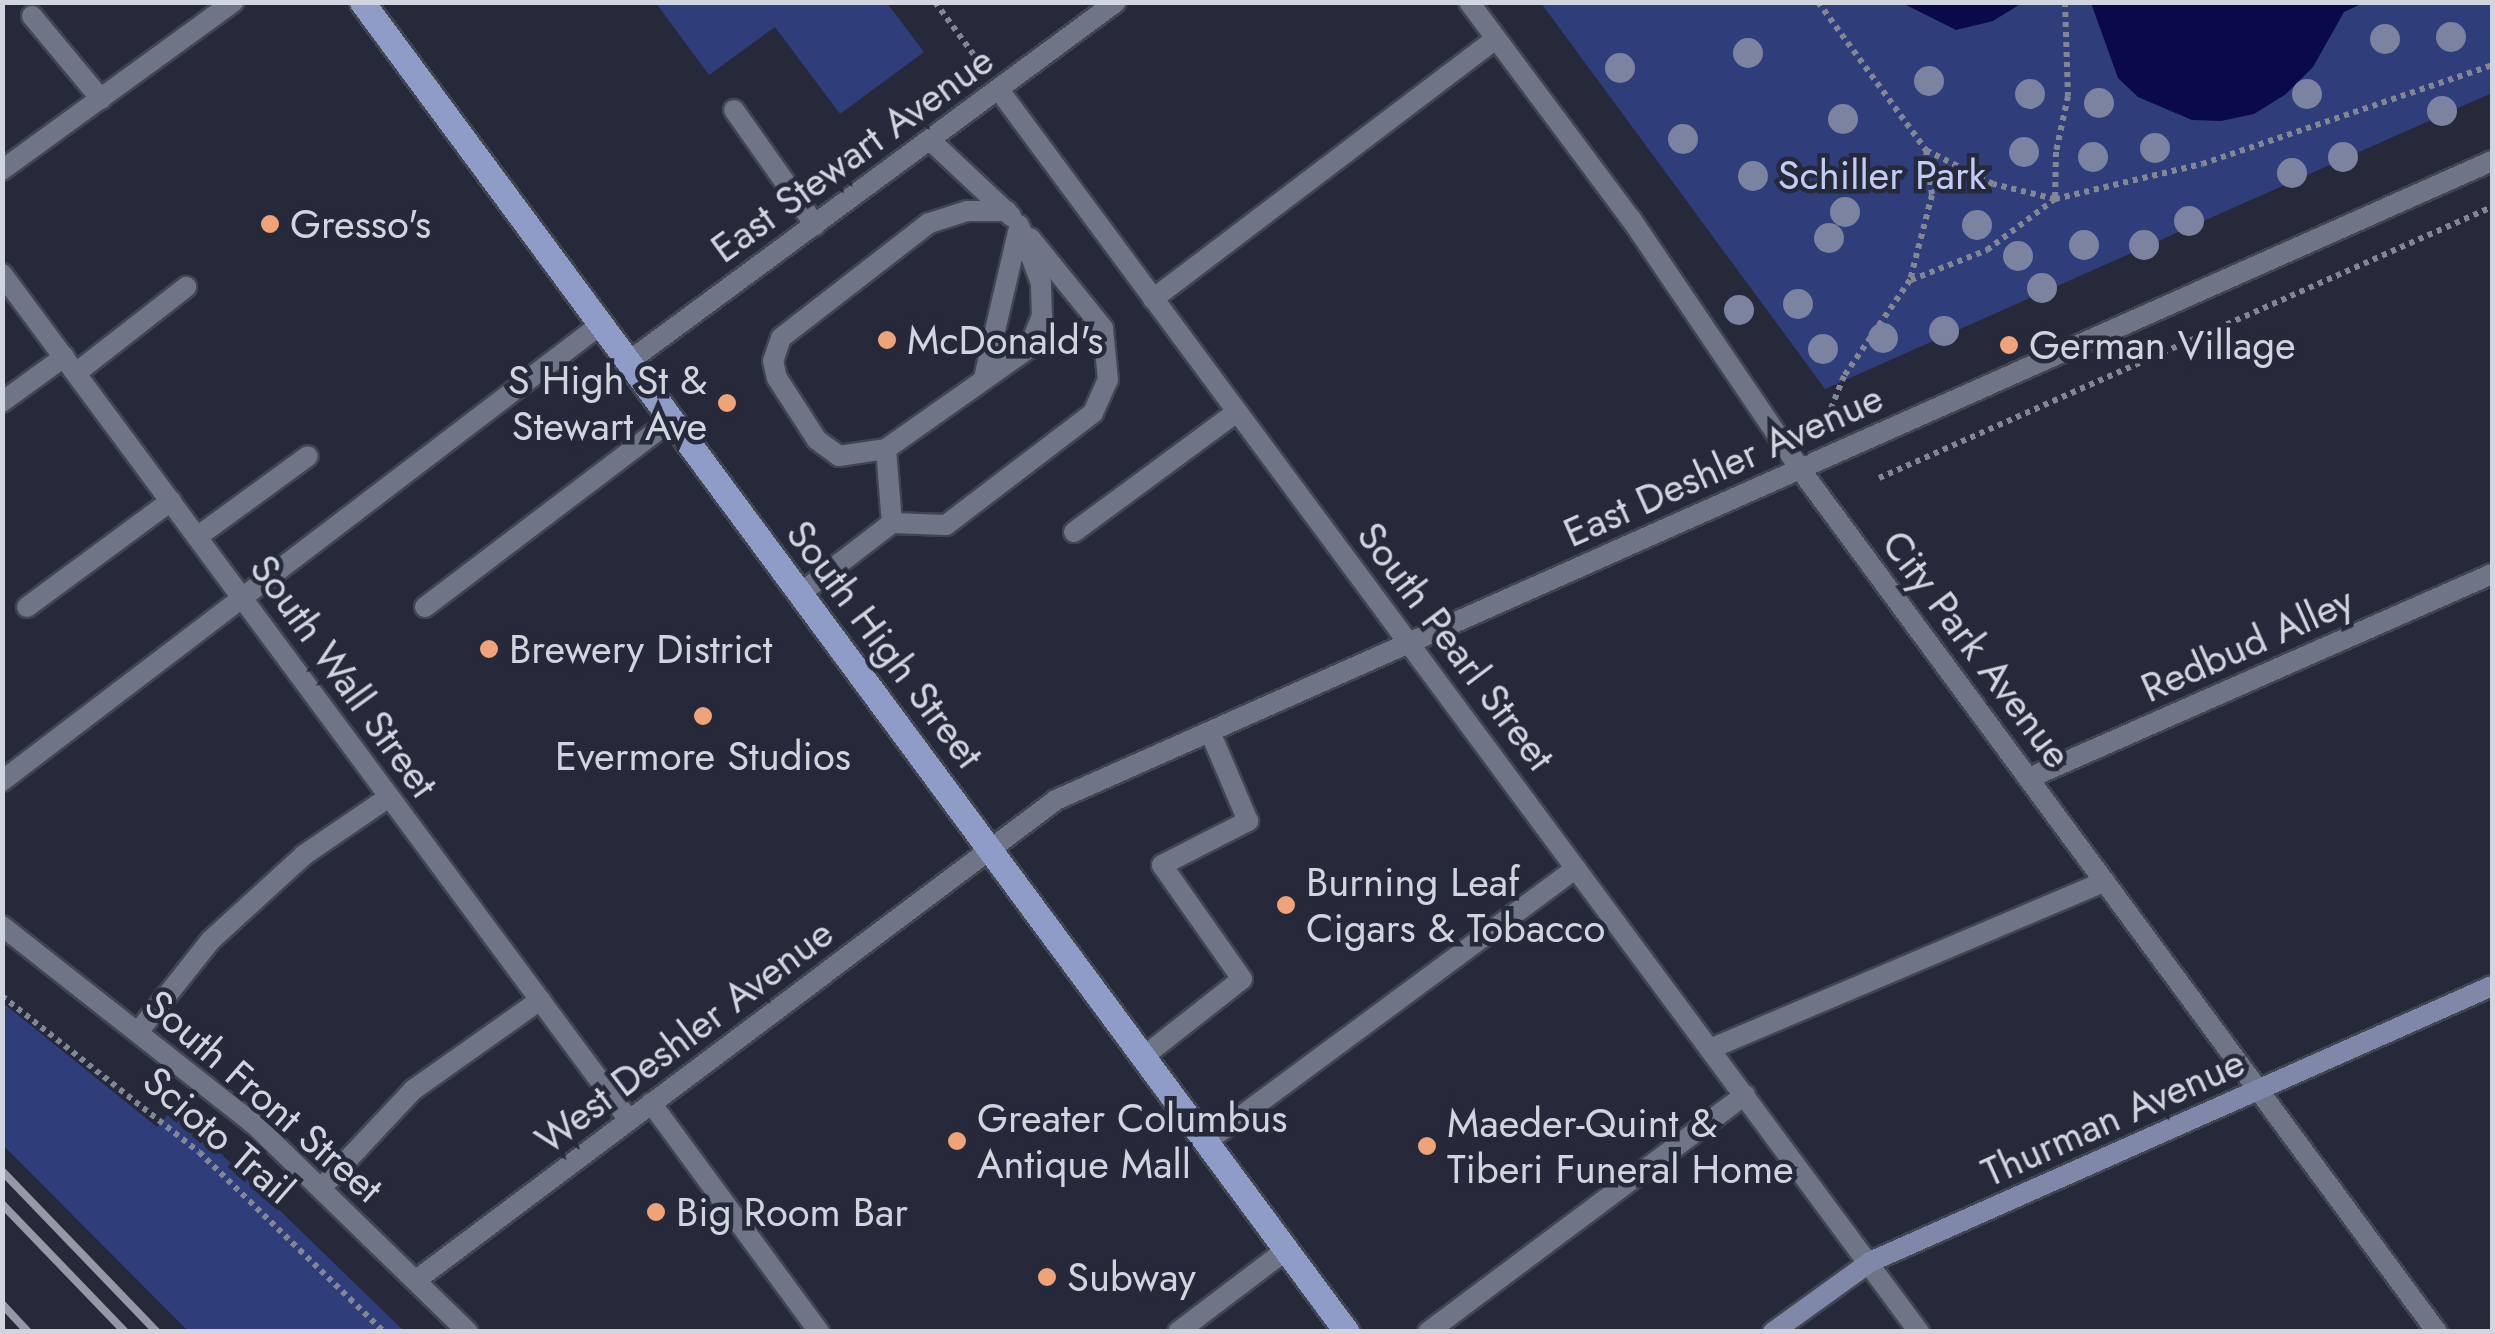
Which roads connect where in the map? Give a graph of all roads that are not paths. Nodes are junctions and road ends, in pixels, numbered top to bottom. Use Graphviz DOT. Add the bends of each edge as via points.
graph roads {
  1 [pos="232,2"];
  2 [pos="362,2"];
  3 [pos="1116,2"];
  4 [pos="1468,2"];
  5 [pos="32,16"];
  6 [pos="1496,39"];
  7 [pos="1000,90"];
  8 [pos="100,99"];
  9 [pos="734,110"];
  10 [pos="930,141"];
  11 [pos="2492,161"];
  12 [pos="2,170"];
  13 [pos="1013,218"];
  14 [pos="815,225"];
  15 [pos="2,274"];
  16 [pos="186,287"];
  17 [pos="1153,299"];
  18 [pos="600,325"];
  19 [pos="628,362"];
  20 [pos="70,365"];
  21 [pos="984,378"];
  22 [pos="2,402"];
  23 [pos="1238,412"];
  24 [pos="671,420"];
  25 [pos="886,449"];
  26 [pos="308,456"];
  27 [pos="1800,470"];
  28 [pos="171,501"];
  29 [pos="892,522"];
  30 [pos="1074,532"];
  31 [pos="198,537"];
  32 [pos="2492,574"];
  33 [pos="801,592"];
  34 [pos="242,598"];
  35 [pos="27,607"];
  36 [pos="425,607"];
  37 [pos="1410,643"];
  38 [pos="1210,732"];
  39 [pos="2029,778"];
  40 [pos="2,781"];
  41 [pos="389,797"];
  42 [pos="990,848"];
  43 [pos="1576,868"];
  44 [pos="2105,880"];
  45 [pos="2,926"];
  46 [pos="2492,986"];
  47 [pos="540,1000"];
  48 [pos="138,1032"];
  49 [pos="1710,1048"];
  50 [pos="1143,1056"];
  51 [pos="2260,1090"];
  52 [pos="1745,1095"];
  53 [pos="651,1103"];
  54 [pos="629,1120"];
  55 [pos="1206,1142"];
  56 [pos="322,1187"];
  57 [pos="1286,1250"];
  58 [pos="1870,1262"];
  59 [pos="419,1278"];
  60 [pos="468,1332"];
  61 [pos="819,1332"];
  62 [pos="1178,1332"];
  63 [pos="1346,1332"];
  64 [pos="1428,1332"];
  65 [pos="1772,1332"];
  66 [pos="1919,1332"];
  67 [pos="2437,1332"];
  1 -- 8 [label="street"];
  2 -- 18 [label="main road, South High Street"];
  3 -- 7 [label="street, East Stewart Avenue"];
  4 -- 6 [label="street, City Park Avenue"];
  5 -- 8 [label="street"];
  6 -- 17 [label="street"];
  6 -- 27 [label="street, City Park Avenue" via="1631,219"];
  7 -- 10 [label="street, East Stewart Avenue"];
  7 -- 17 [label="street, South Pearl Street"];
  8 -- 12 [label="street"];
  9 -- 14 [label="street"];
  10 -- 13 [label="street"];
  10 -- 14 [label="street, East Stewart Avenue"];
  11 -- 27 [label="street, East Deshler Avenue"];
  13 -- 21 [label="street"];
  13 -- 21 [label="street" via="1041,283 1042,316 1029,348"];
  13 -- 25 [label="street" via="967,211 929,223 780,338 773,360 778,378 817,440 839,456"];
  13 -- 29 [label="street" via="1103,328 1108,380 1093,413 946,525"];
  14 -- 19 [label="street, East Stewart Avenue"];
  15 -- 20 [label="street, South Wall Street"];
  16 -- 20 [label="street"];
  17 -- 23 [label="street, South Pearl Street"];
  18 -- 19 [label="main road, South High Street"];
  18 -- 34 [label="street"];
  19 -- 24 [label="main road, South High Street"];
  20 -- 22 [label="street"];
  20 -- 28 [label="street, South Wall Street"];
  21 -- 25 [label="street"];
  23 -- 30 [label="street"];
  23 -- 37 [label="street, South Pearl Street"];
  24 -- 33 [label="main road, South High Street"];
  24 -- 36 [label="street"];
  25 -- 29 [label="street"];
  26 -- 31 [label="street"];
  27 -- 37 [label="street, East Deshler Avenue"];
  27 -- 39 [label="street, City Park Avenue"];
  28 -- 31 [label="street, South Wall Street"];
  28 -- 35 [label="street"];
  29 -- 33 [label="street"];
  31 -- 34 [label="street, South Wall Street"];
  32 -- 39 [label="street, Redbud Alley"];
  33 -- 42 [label="main road, South High Street"];
  34 -- 40 [label="street"];
  34 -- 41 [label="street, South Wall Street"];
  37 -- 38 [label="street, East Deshler Avenue"];
  37 -- 43 [label="street, South Pearl Street"];
  38 -- 42 [label="street, East Deshler Avenue" via="1056,800"];
  38 -- 50 [label="street" via="1248,821 1162,865 1242,979"];
  39 -- 44 [label="street, City Park Avenue"];
  41 -- 47 [label="street, South Wall Street"];
  41 -- 48 [label="street" via="304,856 210,940"];
  42 -- 50 [label="main road, South High Street"];
  42 -- 53 [label="street, West Deshler Avenue"];
  43 -- 49 [label="street, South Pearl Street"];
  43 -- 55 [label="street"];
  44 -- 49 [label="street"];
  44 -- 51 [label="street, City Park Avenue"];
  45 -- 48 [label="street, South Front Street"];
  46 -- 51 [label="street, Thurman Avenue"];
  47 -- 54 [label="street, South Wall Street"];
  47 -- 56 [label="street" via="412,1090"];
  48 -- 56 [label="street, South Front Street"];
  49 -- 52 [label="street, South Pearl Street"];
  50 -- 55 [label="main road, South High Street"];
  51 -- 58 [label="street, Thurman Avenue"];
  51 -- 67 [label="street, City Park Avenue"];
  52 -- 58 [label="street, South Pearl Street"];
  52 -- 64 [label="street"];
  53 -- 54 [label="street, West Deshler Avenue"];
  53 -- 61 [label="street"];
  54 -- 59 [label="street, West Deshler Avenue"];
  55 -- 57 [label="main road, South High Street"];
  56 -- 59 [label="street, South Front Street"];
  57 -- 62 [label="street"];
  57 -- 63 [label="main road, South High Street"];
  58 -- 65 [label="street, Thurman Avenue"];
  58 -- 66 [label="street, South Pearl Street"];
  59 -- 60 [label="street, South Front Street"];
}
